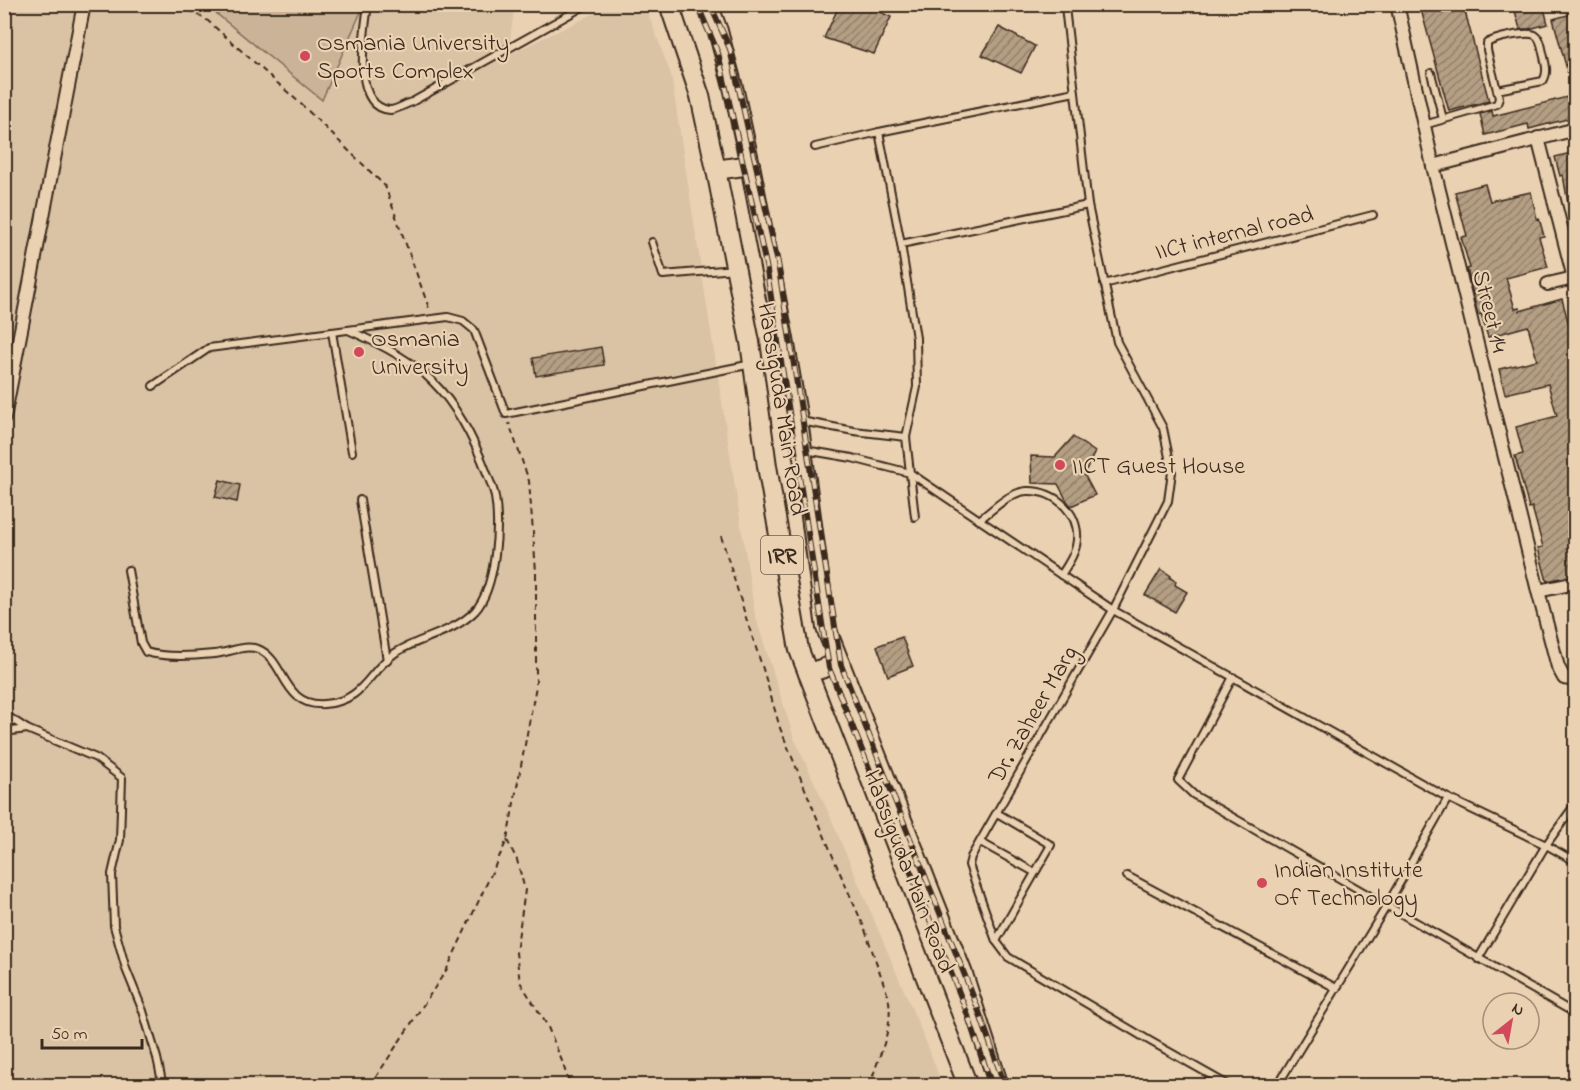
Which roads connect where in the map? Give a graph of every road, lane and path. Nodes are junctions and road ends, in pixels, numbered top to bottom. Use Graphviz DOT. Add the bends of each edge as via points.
graph roads {
  1 [pos="84,4"];
  2 [pos="179,4"];
  3 [pos="368,4"];
  4 [pos="588,4"];
  5 [pos="669,4"];
  6 [pos="708,4"];
  7 [pos="1067,4"];
  8 [pos="1397,4"];
  9 [pos="1431,74"];
  10 [pos="1497,90"];
  11 [pos="1075,92"];
  12 [pos="1443,119"];
  13 [pos="1424,125"];
  14 [pos="1575,129"];
  15 [pos="879,132"];
  16 [pos="1538,138"];
  17 [pos="815,147"];
  18 [pos="750,165"];
  19 [pos="1433,166"];
  20 [pos="716,170"];
  21 [pos="1088,205"];
  22 [pos="1373,214"];
  23 [pos="652,242"];
  24 [pos="901,244"];
  25 [pos="735,269"];
  26 [pos="1575,282"];
  27 [pos="1104,284"];
  28 [pos="1548,284"];
  29 [pos="433,319"];
  30 [pos="348,330"];
  31 [pos="332,332"];
  32 [pos="753,364"];
  33 [pos="153,386"];
  34 [pos="506,414"];
  35 [pos="4,418"];
  36 [pos="798,420"];
  37 [pos="906,437"];
  38 [pos="801,449"];
  39 [pos="352,452"];
  40 [pos="910,473"];
  41 [pos="360,500"];
  42 [pos="915,517"];
  43 [pos="979,520"];
  44 [pos="721,536"];
  45 [pos="128,570"];
  46 [pos="1062,575"];
  47 [pos="1575,583"];
  48 [pos="1538,591"];
  49 [pos="1113,610"];
  50 [pos="387,660"];
  51 [pos="840,663"];
  52 [pos="808,673"];
  53 [pos="1233,677"];
  54 [pos="1575,678"];
  55 [pos="4,714"];
  56 [pos="27,729"];
  57 [pos="4,732"];
  58 [pos="1448,798"];
  59 [pos="1575,803"];
  60 [pos="996,813"];
  61 [pos="507,840"];
  62 [pos="980,842"];
  63 [pos="1546,845"];
  64 [pos="1575,862"];
  65 [pos="1034,872"];
  66 [pos="1127,876"];
  67 [pos="1386,907"];
  68 [pos="996,941"];
  69 [pos="1478,959"];
  70 [pos="1336,987"];
  71 [pos="1575,1014"];
  72 [pos="163,1086"];
  73 [pos="370,1086"];
  74 [pos="570,1086"];
  75 [pos="870,1086"];
  76 [pos="968,1086"];
  77 [pos="999,1086"];
  78 [pos="1230,1086"];
  79 [pos="1277,1086"];
  1 -- 35 [label="street"];
  2 -- 29 [label="path" via="208,21 386,186"];
  3 -- 4 [label="lane" via="362,55 366,86 378,107 392,110"];
  5 -- 20 [label="main road, Habsiguda Main Road / IRR" via="700,96"];
  6 -- 18 [label="main road, Habsiguda Main Road / IRR" via="725,53"];
  7 -- 11 [label="lane"];
  8 -- 13 [label="street, Street 14"];
  9 -- 12 [label="lane"];
  10 -- 10 [label="lane" via="1487,43 1535,35 1540,39 1547,70 1543,81"];
  10 -- 12 [label="lane" via="1497,104"];
  11 -- 15 [label="lane"];
  11 -- 21 [label="lane"];
  12 -- 13 [label="lane"];
  13 -- 19 [label="street, Street 14"];
  14 -- 16 [label="street"];
  15 -- 17 [label="lane"];
  15 -- 24 [label="lane"];
  16 -- 19 [label="street"];
  16 -- 26 [label="street"];
  18 -- 20 [label="main road"];
  18 -- 36 [label="main road, Habsiguda Main Road / IRR"];
  19 -- 48 [label="street, Street 14"];
  20 -- 25 [label="main road, Habsiguda Main Road / IRR"];
  21 -- 24 [label="lane"];
  21 -- 27 [label="lane"];
  22 -- 27 [label="lane, IICt internal road"];
  23 -- 25 [label="lane" via="663,275"];
  24 -- 37 [label="lane" via="916,338 917,387"];
  25 -- 32 [label="main road, Habsiguda Main Road / IRR"];
  26 -- 28 [label="street"];
  27 -- 49 [label="lane" via="1117,342 1163,428 1172,472 1168,501"];
  29 -- 30 [label="lane"];
  29 -- 34 [label="lane" via="463,321 474,330"];
  30 -- 31 [label="lane"];
  30 -- 50 [label="lane" via="398,356 434,382 474,443 495,496 495,562 488,588 476,610"];
  31 -- 33 [label="lane" via="209,348"];
  31 -- 39 [label="lane"];
  32 -- 34 [label="lane"];
  32 -- 52 [label="main road, Habsiguda Main Road / IRR" via="799,650"];
  34 -- 61 [label="path" via="529,481 536,571 536,686"];
  36 -- 37 [label="lane"];
  36 -- 38 [label="main road, Habsiguda Main Road / IRR"];
  37 -- 40 [label="lane"];
  38 -- 40 [label="lane"];
  38 -- 51 [label="main road, Habsiguda Main Road / IRR" via="826,628"];
  40 -- 42 [label="lane"];
  40 -- 43 [label="lane"];
  41 -- 50 [label="lane"];
  43 -- 46 [label="lane"];
  43 -- 46 [label="lane" via="1012,495 1027,491 1059,501 1070,510 1077,533 1074,552"];
  44 -- 75 [label="path" via="780,728 864,927 888,996 888,1036"];
  45 -- 50 [label="lane" via="141,643 146,652 157,656 258,649 268,655 296,696 305,702 323,704 345,701"];
  46 -- 49 [label="lane"];
  47 -- 48 [label="street"];
  48 -- 54 [label="street, Street 14" via="1558,667 1564,678"];
  49 -- 53 [label="lane"];
  49 -- 60 [label="lane, Dr. Zaheer Marg"];
  51 -- 52 [label="main road"];
  51 -- 77 [label="main road, Habsiguda Main Road / IRR" via="963,974"];
  52 -- 76 [label="main road, Habsiguda Main Road / IRR"];
  53 -- 58 [label="lane"];
  53 -- 67 [label="lane" via="1178,780 1194,795"];
  55 -- 56 [label="lane"];
  56 -- 57 [label="lane"];
  56 -- 72 [label="lane" via="96,758 122,778 120,840 112,874 114,926"];
  58 -- 63 [label="lane"];
  58 -- 67 [label="lane"];
  59 -- 63 [label="lane"];
  60 -- 62 [label="lane, Dr. Zaheer Marg"];
  60 -- 65 [label="lane" via="1051,845"];
  61 -- 73 [label="path" via="447,969"];
  61 -- 74 [label="path" via="518,860 525,890 516,953 520,982 547,1025"];
  62 -- 65 [label="lane"];
  62 -- 68 [label="lane, Dr. Zaheer Marg" via="969,865"];
  63 -- 64 [label="lane"];
  63 -- 69 [label="lane"];
  65 -- 68 [label="lane"];
  66 -- 70 [label="lane"];
  67 -- 69 [label="lane"];
  67 -- 70 [label="lane"];
  68 -- 78 [label="lane, Dr. Zaheer Marg" via="1008,957"];
  69 -- 71 [label="lane"];
  70 -- 79 [label="lane"];
}
